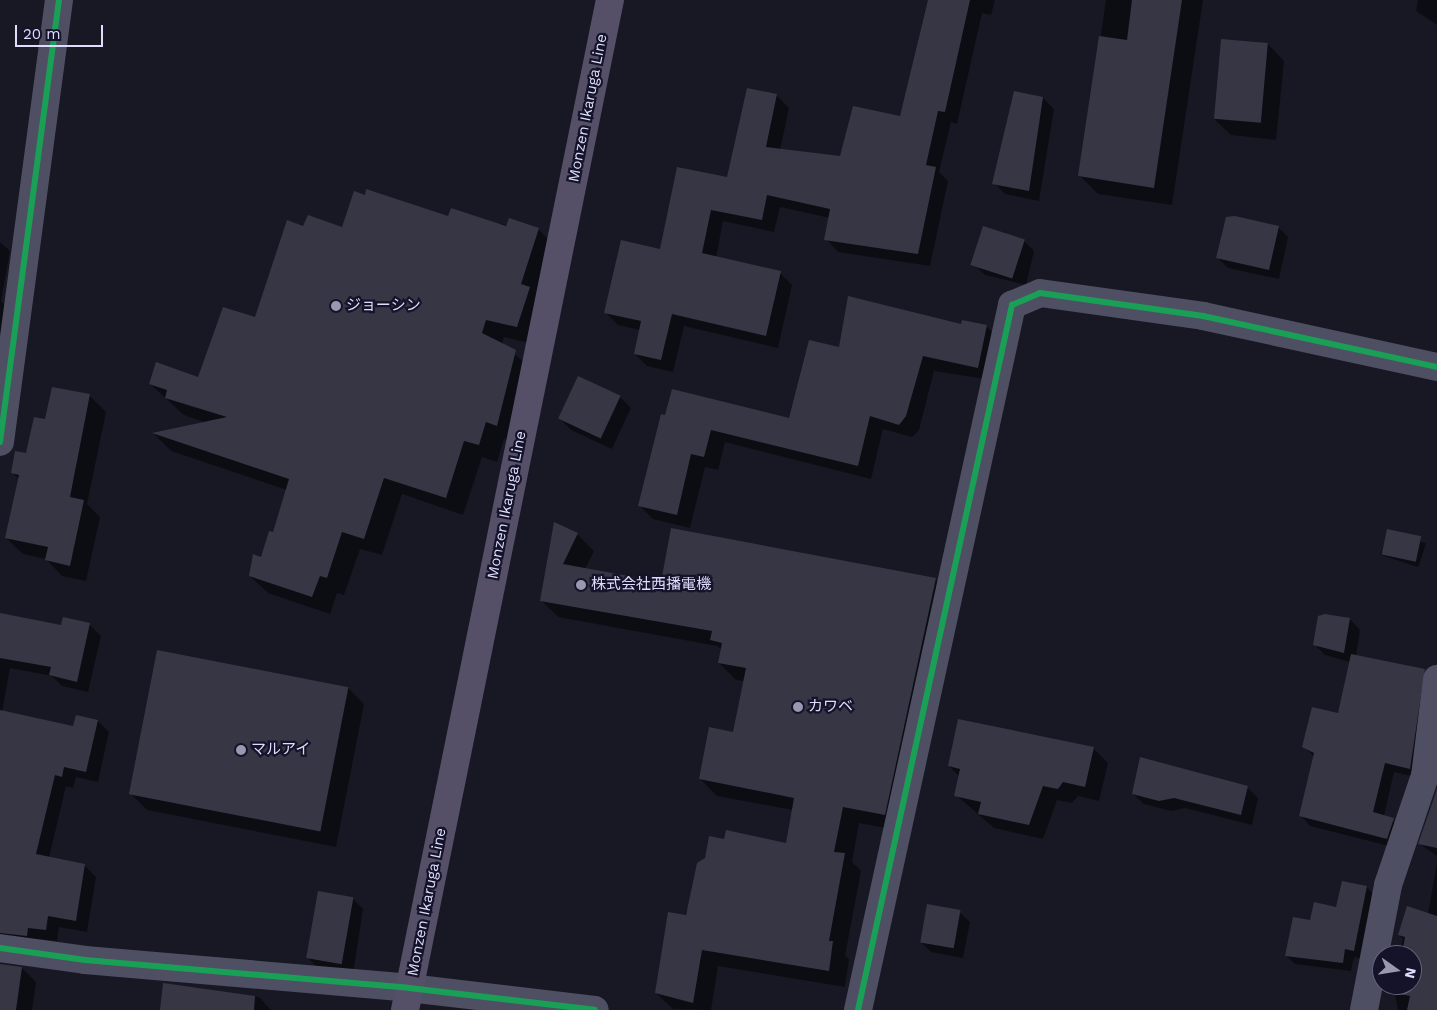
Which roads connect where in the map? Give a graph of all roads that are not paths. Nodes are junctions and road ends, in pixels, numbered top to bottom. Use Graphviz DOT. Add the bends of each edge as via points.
graph roads {
  1 [pos="59,0"];
  2 [pos="610,0"];
  3 [pos="1437,367"];
  4 [pos="0,442"];
  5 [pos="1437,679"];
  6 [pos="0,948"];
  7 [pos="407,999"];
  8 [pos="595,1010"];
  9 [pos="858,1010"];
  10 [pos="1364,1010"];
  1 -- 4 [label="street"];
  2 -- 7 [label="main road, Monzen Ikaruga Line"];
  3 -- 9 [label="street" via="1203,316 1040,293 1012,305"];
  5 -- 10 [label="street" via="1425,776 1388,885"];
  6 -- 7 [label="street"];
  7 -- 8 [label="street"];
}
